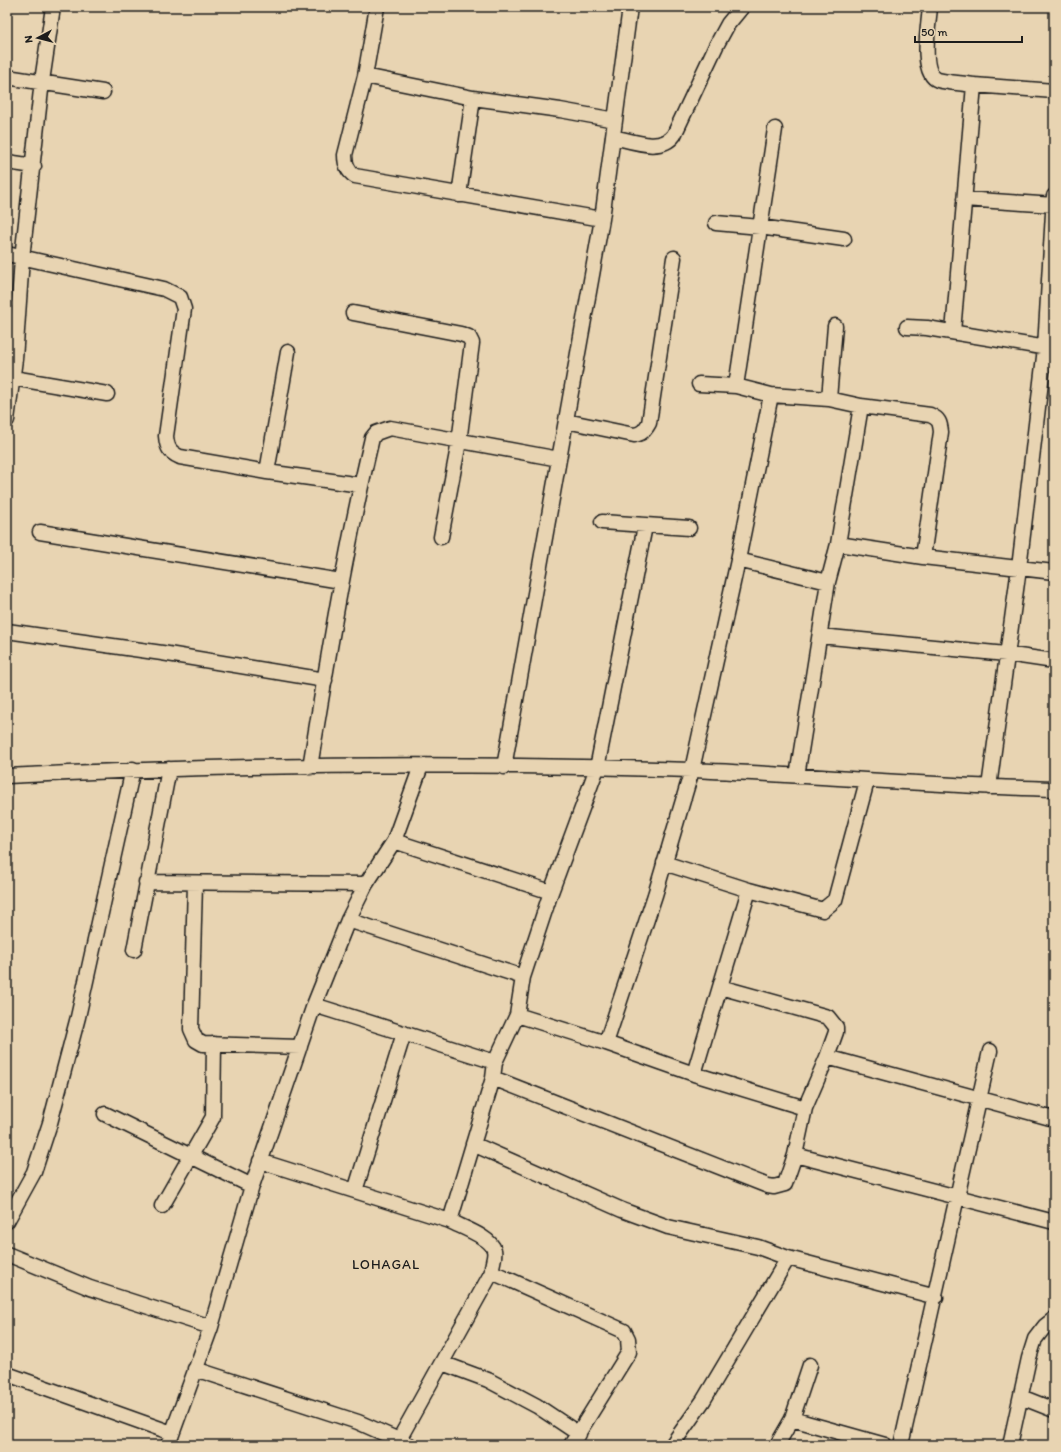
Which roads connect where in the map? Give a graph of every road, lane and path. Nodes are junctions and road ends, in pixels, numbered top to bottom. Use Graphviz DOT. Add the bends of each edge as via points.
graph roads {
  1 [pos="53,7"];
  2 [pos="377,7"];
  3 [pos="630,7"];
  4 [pos="742,7"];
  5 [pos="930,7"];
  6 [pos="366,76"];
  7 [pos="7,77"];
  8 [pos="42,81"];
  9 [pos="974,85"];
  10 [pos="1054,91"];
  11 [pos="102,92"];
  12 [pos="473,98"];
  13 [pos="615,120"];
  14 [pos="775,129"];
  15 [pos="613,137"];
  16 [pos="7,162"];
  17 [pos="34,166"];
  18 [pos="459,195"];
  19 [pos="1054,196"];
  20 [pos="964,199"];
  21 [pos="1054,205"];
  22 [pos="602,219"];
  23 [pos="716,223"];
  24 [pos="760,227"];
  25 [pos="844,239"];
  26 [pos="7,254"];
  27 [pos="1052,256"];
  28 [pos="22,258"];
  29 [pos="674,258"];
  30 [pos="353,313"];
  31 [pos="834,326"];
  32 [pos="907,327"];
  33 [pos="953,332"];
  34 [pos="1050,349"];
  35 [pos="288,352"];
  36 [pos="11,358"];
  37 [pos="13,378"];
  38 [pos="699,384"];
  39 [pos="736,386"];
  40 [pos="107,394"];
  41 [pos="771,395"];
  42 [pos="829,399"];
  43 [pos="861,406"];
  44 [pos="7,420"];
  45 [pos="566,421"];
  46 [pos="459,442"];
  47 [pos="559,459"];
  48 [pos="267,472"];
  49 [pos="361,485"];
  50 [pos="602,522"];
  51 [pos="645,526"];
  52 [pos="689,528"];
  53 [pos="40,532"];
  54 [pos="440,537"];
  55 [pos="838,544"];
  56 [pos="923,557"];
  57 [pos="738,560"];
  58 [pos="1019,568"];
  59 [pos="1054,572"];
  60 [pos="341,581"];
  61 [pos="828,582"];
  62 [pos="7,631"];
  63 [pos="820,636"];
  64 [pos="1006,654"];
  65 [pos="1054,661"];
  66 [pos="324,680"];
  67 [pos="421,766"];
  68 [pos="310,767"];
  69 [pos="504,767"];
  70 [pos="597,768"];
  71 [pos="133,769"];
  72 [pos="169,769"];
  73 [pos="692,770"];
  74 [pos="7,776"];
  75 [pos="797,776"];
  76 [pos="867,781"];
  77 [pos="989,787"];
  78 [pos="1054,789"];
  79 [pos="394,841"];
  80 [pos="664,863"];
  81 [pos="146,882"];
  82 [pos="195,884"];
  83 [pos="366,884"];
  84 [pos="749,890"];
  85 [pos="551,892"];
  86 [pos="348,920"];
  87 [pos="134,950"];
  88 [pos="523,977"];
  89 [pos="720,987"];
  90 [pos="314,1005"];
  91 [pos="517,1015"];
  92 [pos="404,1033"];
  93 [pos="606,1043"];
  94 [pos="214,1044"];
  95 [pos="300,1047"];
  96 [pos="990,1051"];
  97 [pos="827,1057"];
  98 [pos="495,1062"];
  99 [pos="694,1074"];
  100 [pos="493,1078"];
  101 [pos="980,1098"];
  102 [pos="805,1108"];
  103 [pos="106,1114"];
  104 [pos="1054,1119"];
  105 [pos="473,1144"];
  106 [pos="795,1155"];
  107 [pos="192,1156"];
  108 [pos="260,1161"];
  109 [pos="252,1186"];
  110 [pos="355,1191"];
  111 [pos="957,1198"];
  112 [pos="162,1206"];
  113 [pos="7,1221"];
  114 [pos="450,1221"];
  115 [pos="1054,1222"];
  116 [pos="7,1254"];
  117 [pos="788,1258"];
  118 [pos="492,1272"];
  119 [pos="936,1297"];
  120 [pos="1054,1319"];
  121 [pos="212,1327"];
  122 [pos="442,1363"];
  123 [pos="810,1365"];
  124 [pos="195,1369"];
  125 [pos="7,1374"];
  126 [pos="1021,1397"];
  127 [pos="1054,1410"];
  128 [pos="792,1419"];
  129 [pos="170,1439"];
  130 [pos="575,1440"];
  131 [pos="402,1443"];
  132 [pos="672,1445"];
  133 [pos="777,1445"];
  134 [pos="885,1445"];
  135 [pos="901,1445"];
  136 [pos="1010,1445"];
  1 -- 8 [label="street"];
  2 -- 6 [label="street"];
  3 -- 13 [label="street"];
  4 -- 15 [label="street" via="728,24 716,46 670,141 660,145"];
  5 -- 9 [label="street" via="926,61 928,71 938,80"];
  6 -- 12 [label="street"];
  6 -- 18 [label="street" via="345,155 350,173"];
  7 -- 8 [label="street"];
  8 -- 11 [label="street"];
  8 -- 17 [label="street"];
  9 -- 10 [label="street"];
  9 -- 20 [label="street"];
  12 -- 13 [label="street"];
  12 -- 18 [label="street"];
  13 -- 15 [label="street"];
  14 -- 24 [label="street"];
  15 -- 22 [label="street"];
  16 -- 17 [label="street"];
  17 -- 28 [label="street"];
  18 -- 22 [label="street"];
  19 -- 21 [label="street"];
  20 -- 21 [label="street"];
  20 -- 33 [label="street"];
  21 -- 27 [label="street"];
  22 -- 45 [label="street"];
  23 -- 24 [label="street"];
  24 -- 25 [label="street"];
  24 -- 39 [label="street"];
  26 -- 28 [label="street"];
  27 -- 34 [label="street"];
  28 -- 36 [label="street"];
  28 -- 48 [label="street" via="164,289 180,297 184,309 166,436 167,447 172,454 180,457"];
  29 -- 45 [label="street" via="649,423 645,431 634,435"];
  30 -- 46 [label="street" via="469,337 472,351"];
  31 -- 42 [label="street"];
  32 -- 33 [label="street"];
  33 -- 34 [label="street"];
  34 -- 58 [label="street"];
  35 -- 48 [label="street"];
  36 -- 37 [label="street"];
  37 -- 40 [label="street"];
  37 -- 44 [label="street"];
  38 -- 39 [label="street"];
  39 -- 41 [label="street"];
  41 -- 42 [label="street"];
  41 -- 57 [label="street"];
  42 -- 43 [label="street"];
  43 -- 55 [label="street"];
  43 -- 56 [label="street" via="938,418 941,432"];
  45 -- 47 [label="street"];
  46 -- 47 [label="street"];
  46 -- 49 [label="street" via="390,428 376,433 372,438"];
  46 -- 54 [label="street"];
  47 -- 69 [label="street"];
  48 -- 49 [label="street"];
  49 -- 60 [label="street"];
  50 -- 51 [label="street"];
  51 -- 52 [label="street"];
  51 -- 70 [label="street"];
  53 -- 60 [label="street"];
  55 -- 56 [label="street"];
  55 -- 61 [label="street"];
  56 -- 58 [label="street"];
  57 -- 61 [label="street"];
  57 -- 73 [label="street"];
  58 -- 59 [label="street"];
  58 -- 64 [label="street"];
  60 -- 66 [label="street"];
  61 -- 63 [label="street"];
  62 -- 66 [label="street" via="162,652"];
  63 -- 64 [label="street"];
  63 -- 75 [label="street"];
  64 -- 65 [label="street"];
  64 -- 77 [label="street"];
  66 -- 68 [label="street"];
  67 -- 68 [label="street"];
  67 -- 69 [label="street"];
  67 -- 79 [label="street"];
  68 -- 72 [label="street"];
  69 -- 70 [label="street"];
  70 -- 73 [label="street"];
  70 -- 85 [label="street"];
  71 -- 72 [label="street"];
  71 -- 74 [label="street"];
  71 -- 113 [label="street" via="78,1017 50,1123 34,1172"];
  72 -- 81 [label="street"];
  73 -- 75 [label="street"];
  73 -- 80 [label="street"];
  75 -- 76 [label="street"];
  76 -- 77 [label="street"];
  76 -- 84 [label="street" via="835,900 830,906 818,910"];
  77 -- 78 [label="street"];
  79 -- 83 [label="street"];
  79 -- 85 [label="street"];
  80 -- 84 [label="street"];
  80 -- 93 [label="street"];
  81 -- 82 [label="street"];
  81 -- 87 [label="street"];
  82 -- 83 [label="street"];
  82 -- 94 [label="street" via="191,1029 196,1040 203,1044"];
  83 -- 86 [label="street"];
  84 -- 89 [label="street"];
  85 -- 88 [label="street"];
  86 -- 88 [label="street"];
  86 -- 90 [label="street"];
  88 -- 91 [label="street"];
  89 -- 97 [label="street" via="828,1017 834,1023 836,1032"];
  89 -- 99 [label="street"];
  90 -- 92 [label="street"];
  90 -- 95 [label="street"];
  91 -- 93 [label="street"];
  91 -- 98 [label="street"];
  92 -- 98 [label="street"];
  92 -- 110 [label="street"];
  93 -- 99 [label="street"];
  94 -- 95 [label="street"];
  94 -- 107 [label="street" via="213,1117"];
  95 -- 108 [label="street"];
  96 -- 101 [label="street"];
  97 -- 101 [label="street"];
  97 -- 102 [label="street"];
  98 -- 100 [label="street"];
  99 -- 102 [label="street"];
  100 -- 105 [label="street"];
  100 -- 106 [label="street" via="768,1186 785,1184"];
  101 -- 104 [label="street"];
  101 -- 111 [label="street"];
  102 -- 106 [label="street"];
  103 -- 107 [label="street"];
  105 -- 114 [label="street"];
  105 -- 117 [label="street" via="622,1210 668,1227 758,1247"];
  106 -- 111 [label="street"];
  107 -- 109 [label="street"];
  107 -- 112 [label="street"];
  108 -- 109 [label="street"];
  108 -- 110 [label="street"];
  109 -- 121 [label="street"];
  110 -- 114 [label="street"];
  111 -- 115 [label="street"];
  111 -- 119 [label="street"];
  114 -- 118 [label="street" via="492,1244 495,1255 491,1265"];
  116 -- 121 [label="street" via="90,1288"];
  117 -- 119 [label="street"];
  117 -- 132 [label="street" via="703,1401"];
  118 -- 122 [label="street"];
  118 -- 130 [label="street" via="624,1331 628,1339 629,1352"];
  119 -- 135 [label="street"];
  120 -- 126 [label="street" via="1035,1339"];
  121 -- 124 [label="street"];
  122 -- 130 [label="street" via="488,1380 537,1406"];
  122 -- 131 [label="street"];
  123 -- 128 [label="street"];
  124 -- 129 [label="street"];
  124 -- 131 [label="street" via="358,1422"];
  125 -- 129 [label="street"];
  126 -- 127 [label="street"];
  126 -- 136 [label="street"];
  128 -- 133 [label="street"];
  128 -- 134 [label="street"];
}
